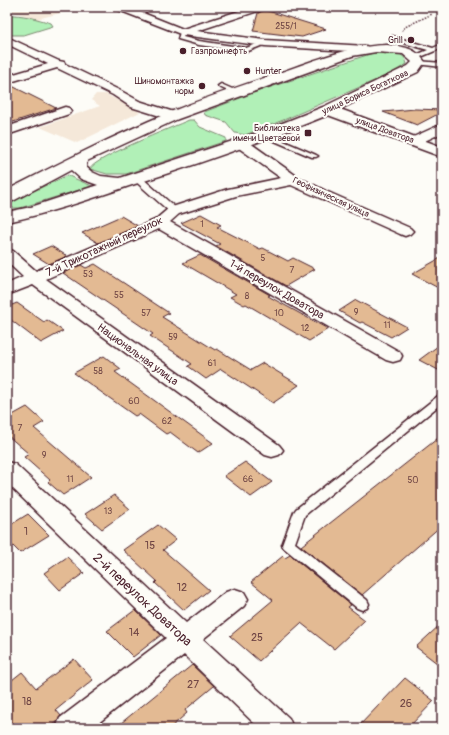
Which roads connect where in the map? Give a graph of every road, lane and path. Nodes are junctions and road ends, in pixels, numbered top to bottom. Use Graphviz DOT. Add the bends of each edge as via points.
graph roads {
  1 [pos="119,7"];
  2 [pos="260,7"];
  3 [pos="436,13"];
  4 [pos="183,32"];
  5 [pos="392,38"];
  6 [pos="7,40"];
  7 [pos="314,46"];
  8 [pos="442,46"];
  9 [pos="366,49"];
  10 [pos="434,50"];
  11 [pos="329,60"];
  12 [pos="417,60"];
  13 [pos="60,64"];
  14 [pos="442,65"];
  15 [pos="7,80"];
  16 [pos="221,86"];
  17 [pos="235,92"];
  18 [pos="328,110"];
  19 [pos="65,111"];
  20 [pos="173,116"];
  21 [pos="442,128"];
  22 [pos="7,131"];
  23 [pos="265,135"];
  24 [pos="416,142"];
  25 [pos="241,143"];
  26 [pos="442,152"];
  27 [pos="314,156"];
  28 [pos="80,159"];
  29 [pos="130,180"];
  30 [pos="293,180"];
  31 [pos="7,197"];
  32 [pos="174,211"];
  33 [pos="7,217"];
  34 [pos="160,223"];
  35 [pos="404,230"];
  36 [pos="7,254"];
  37 [pos="34,278"];
  38 [pos="7,290"];
  39 [pos="393,356"];
  40 [pos="442,398"];
  41 [pos="272,450"];
  42 [pos="8,473"];
  43 [pos="234,599"];
  44 [pos="362,604"];
  45 [pos="184,638"];
  46 [pos="70,728"];
  47 [pos="279,728"];
  1 -- 4 [label="street"];
  2 -- 4 [label="street"];
  3 -- 5 [label="path" via="405,26"];
  4 -- 7 [label="street" via="265,43"];
  5 -- 10 [label="lane"];
  6 -- 13 [label="street"];
  7 -- 9 [label="street"];
  7 -- 11 [label="street" via="333,54"];
  8 -- 10 [label="lane"];
  9 -- 11 [label="main road, улица Бориса Богаткова"];
  9 -- 12 [label="main road, улица Бориса Богаткова" via="392,49 408,53"];
  10 -- 12 [label="lane"];
  11 -- 17 [label="main road, улица Бориса Богаткова"];
  12 -- 14 [label="lane"];
  12 -- 18 [label="main road, улица Бориса Богаткова" via="413,69"];
  13 -- 15 [label="street"];
  13 -- 20 [label="street" via="135,104"];
  16 -- 17 [label="lane"];
  17 -- 20 [label="main road, улица Бориса Богаткова"];
  18 -- 23 [label="main road, улица Бориса Богаткова"];
  18 -- 24 [label="main road, улица Доватора"];
  19 -- 22 [label="street"];
  20 -- 28 [label="main road, улица Бориса Богаткова"];
  21 -- 24 [label="street"];
  23 -- 25 [label="main road, улица Бориса Богаткова"];
  23 -- 27 [label="lane"];
  24 -- 26 [label="main road, улица Доватора"];
  25 -- 29 [label="main road, улица Бориса Богаткова"];
  25 -- 30 [label="street, Геофизическая улица"];
  28 -- 29 [label="main road, улица Бориса Богаткова" via="78,168 83,175 107,182"];
  28 -- 31 [label="main road, улица Бориса Богаткова"];
  29 -- 32 [label="lane"];
  29 -- 33 [label="main road, улица Бориса Богаткова" via="35,211"];
  30 -- 32 [label="street, 7-й Трикотажный переулок" via="233,192"];
  30 -- 35 [label="street, Геофизическая улица"];
  32 -- 34 [label="street, 7-й Трикотажный переулок"];
  34 -- 37 [label="street, 7-й Трикотажный переулок"];
  34 -- 39 [label="street, 1-й переулок Доватора"];
  36 -- 37 [label="street, Национальная улица"];
  37 -- 38 [label="street, 7-й Трикотажный переулок"];
  37 -- 41 [label="street, Национальная улица"];
  40 -- 44 [label="lane" via="300,512 288,545"];
  42 -- 45 [label="street, 2-й переулок Доватора"];
  43 -- 45 [label="street"];
  45 -- 46 [label="street"];
  45 -- 47 [label="street, 2-й переулок Доватора"];
}
